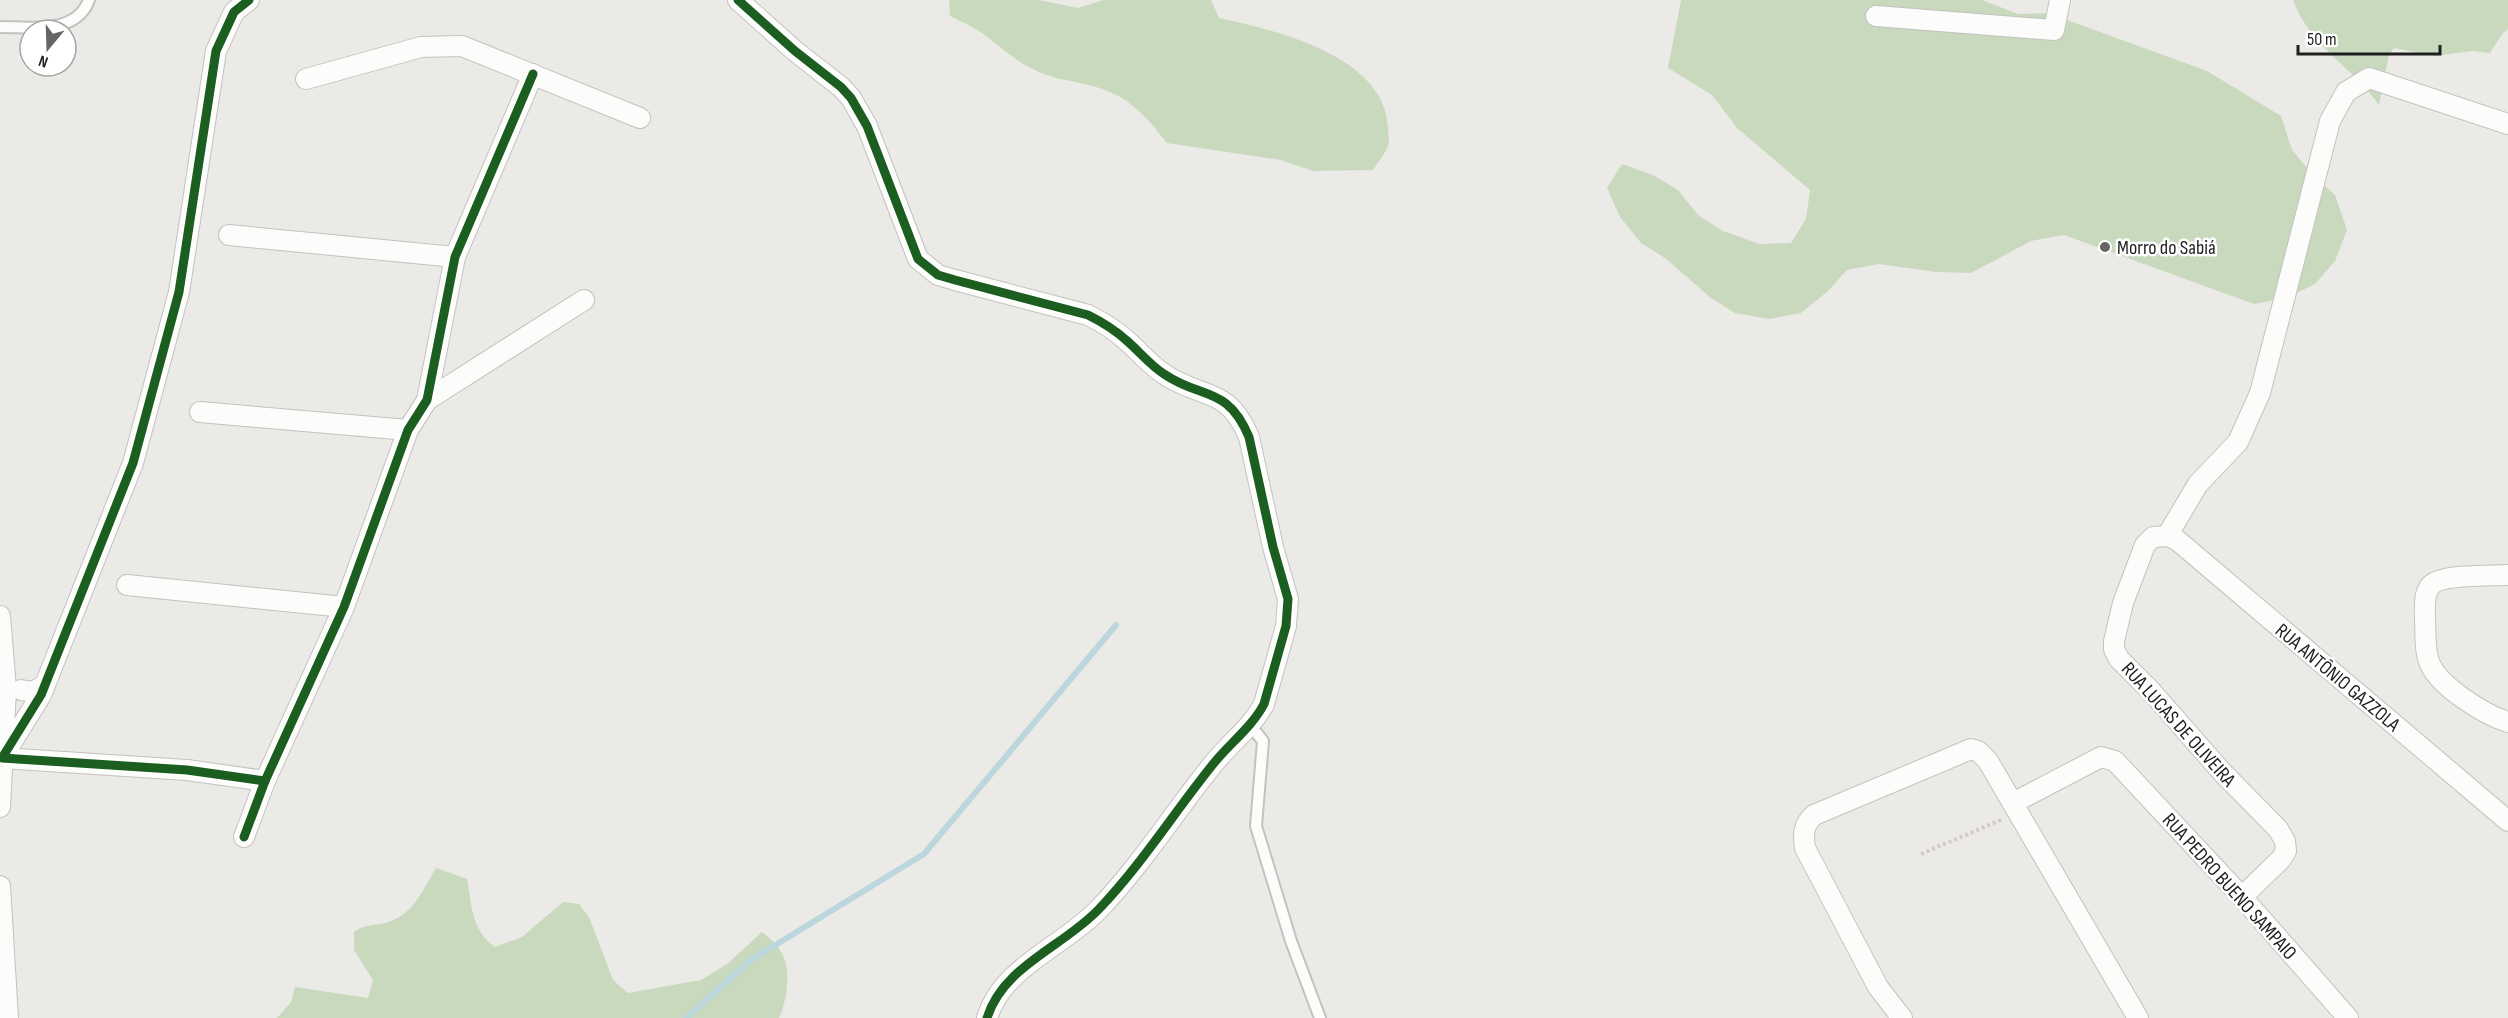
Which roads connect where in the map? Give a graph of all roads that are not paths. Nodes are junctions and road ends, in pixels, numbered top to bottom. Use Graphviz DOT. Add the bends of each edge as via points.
graph roads {
  1 [pos="89,0"];
  2 [pos="249,0"];
  3 [pos="738,0"];
  4 [pos="2060,0"];
  5 [pos="1876,16"];
  6 [pos="0,27"];
  7 [pos="533,74"];
  8 [pos="306,79"];
  9 [pos="640,118"];
  10 [pos="2508,124"];
  11 [pos="230,235"];
  12 [pos="455,257"];
  13 [pos="584,300"];
  14 [pos="427,400"];
  15 [pos="200,412"];
  16 [pos="408,430"];
  17 [pos="2167,536"];
  18 [pos="2508,575"];
  19 [pos="127,585"];
  20 [pos="344,607"];
  21 [pos="0,616"];
  22 [pos="45,686"];
  23 [pos="14,690"];
  24 [pos="31,712"];
  25 [pos="2508,722"];
  26 [pos="1250,725"];
  27 [pos="2,758"];
  28 [pos="265,781"];
  29 [pos="0,807"];
  30 [pos="2016,808"];
  31 [pos="2508,821"];
  32 [pos="244,837"];
  33 [pos="0,886"];
  34 [pos="2242,897"];
  35 [pos="1,931"];
  36 [pos="3,981"];
  37 [pos="8,1018"];
  38 [pos="987,1018"];
  39 [pos="1320,1018"];
  40 [pos="1902,1018"];
  41 [pos="2138,1018"];
  42 [pos="2348,1018"];
  1 -- 6 [label="lane" via="71,22"];
  2 -- 22 [label="street" via="234,12 216,51 179,292 134,463"];
  3 -- 26 [label="street" via="851,98 867,126 918,259 927,267 938,275 1088,315 1117,332 1166,376 1214,395 1242,420 1289,607 1264,704"];
  4 -- 5 [label="street" via="2054,30"];
  7 -- 8 [label="street" via="462,46 421,47"];
  7 -- 9 [label="street"];
  7 -- 12 [label="street"];
  10 -- 17 [label="street" via="2369,78 2346,92 2330,121 2260,393 2238,442 2198,484"];
  11 -- 12 [label="street"];
  12 -- 14 [label="street"];
  13 -- 14 [label="street"];
  14 -- 16 [label="street"];
  15 -- 16 [label="street"];
  16 -- 20 [label="street"];
  17 -- 31 [label="street, RUA ANTÔNIO GAZZOLA" via="2177,540"];
  17 -- 34 [label="street, RUA LUCAS DE OLIVEIRA" via="2153,537 2145,545 2123,603 2114,649 2285,841 2286,851 2281,859"];
  18 -- 25 [label="street" via="2441,579 2426,596 2425,611 2431,667 2478,708"];
  19 -- 20 [label="street"];
  20 -- 28 [label="street"];
  21 -- 23 [label="street"];
  22 -- 23 [label="street" via="33,692"];
  22 -- 24 [label="street"];
  23 -- 24 [label="street" via="30,695"];
  23 -- 27 [label="street"];
  24 -- 27 [label="street"];
  26 -- 38 [label="street" via="1213,764 1141,860 1098,909 1072,934 1011,977 993,1001"];
  26 -- 39 [label="lane" via="1263,741 1256,826 1291,941"];
  27 -- 28 [label="street" via="187,770"];
  27 -- 29 [label="street"];
  28 -- 32 [label="street"];
  30 -- 34 [label="street, RUA PEDRO BUENO SAMPAIO" via="2101,757 2109,758"];
  30 -- 40 [label="street" via="1988,761 1978,751 1964,751 1814,815 1806,822 1806,848 1878,987"];
  30 -- 41 [label="street"];
  33 -- 35 [label="street"];
  34 -- 42 [label="street, RUA PEDRO BUENO SAMPAIO"];
  35 -- 36 [label="street"];
  36 -- 37 [label="street"];
}
